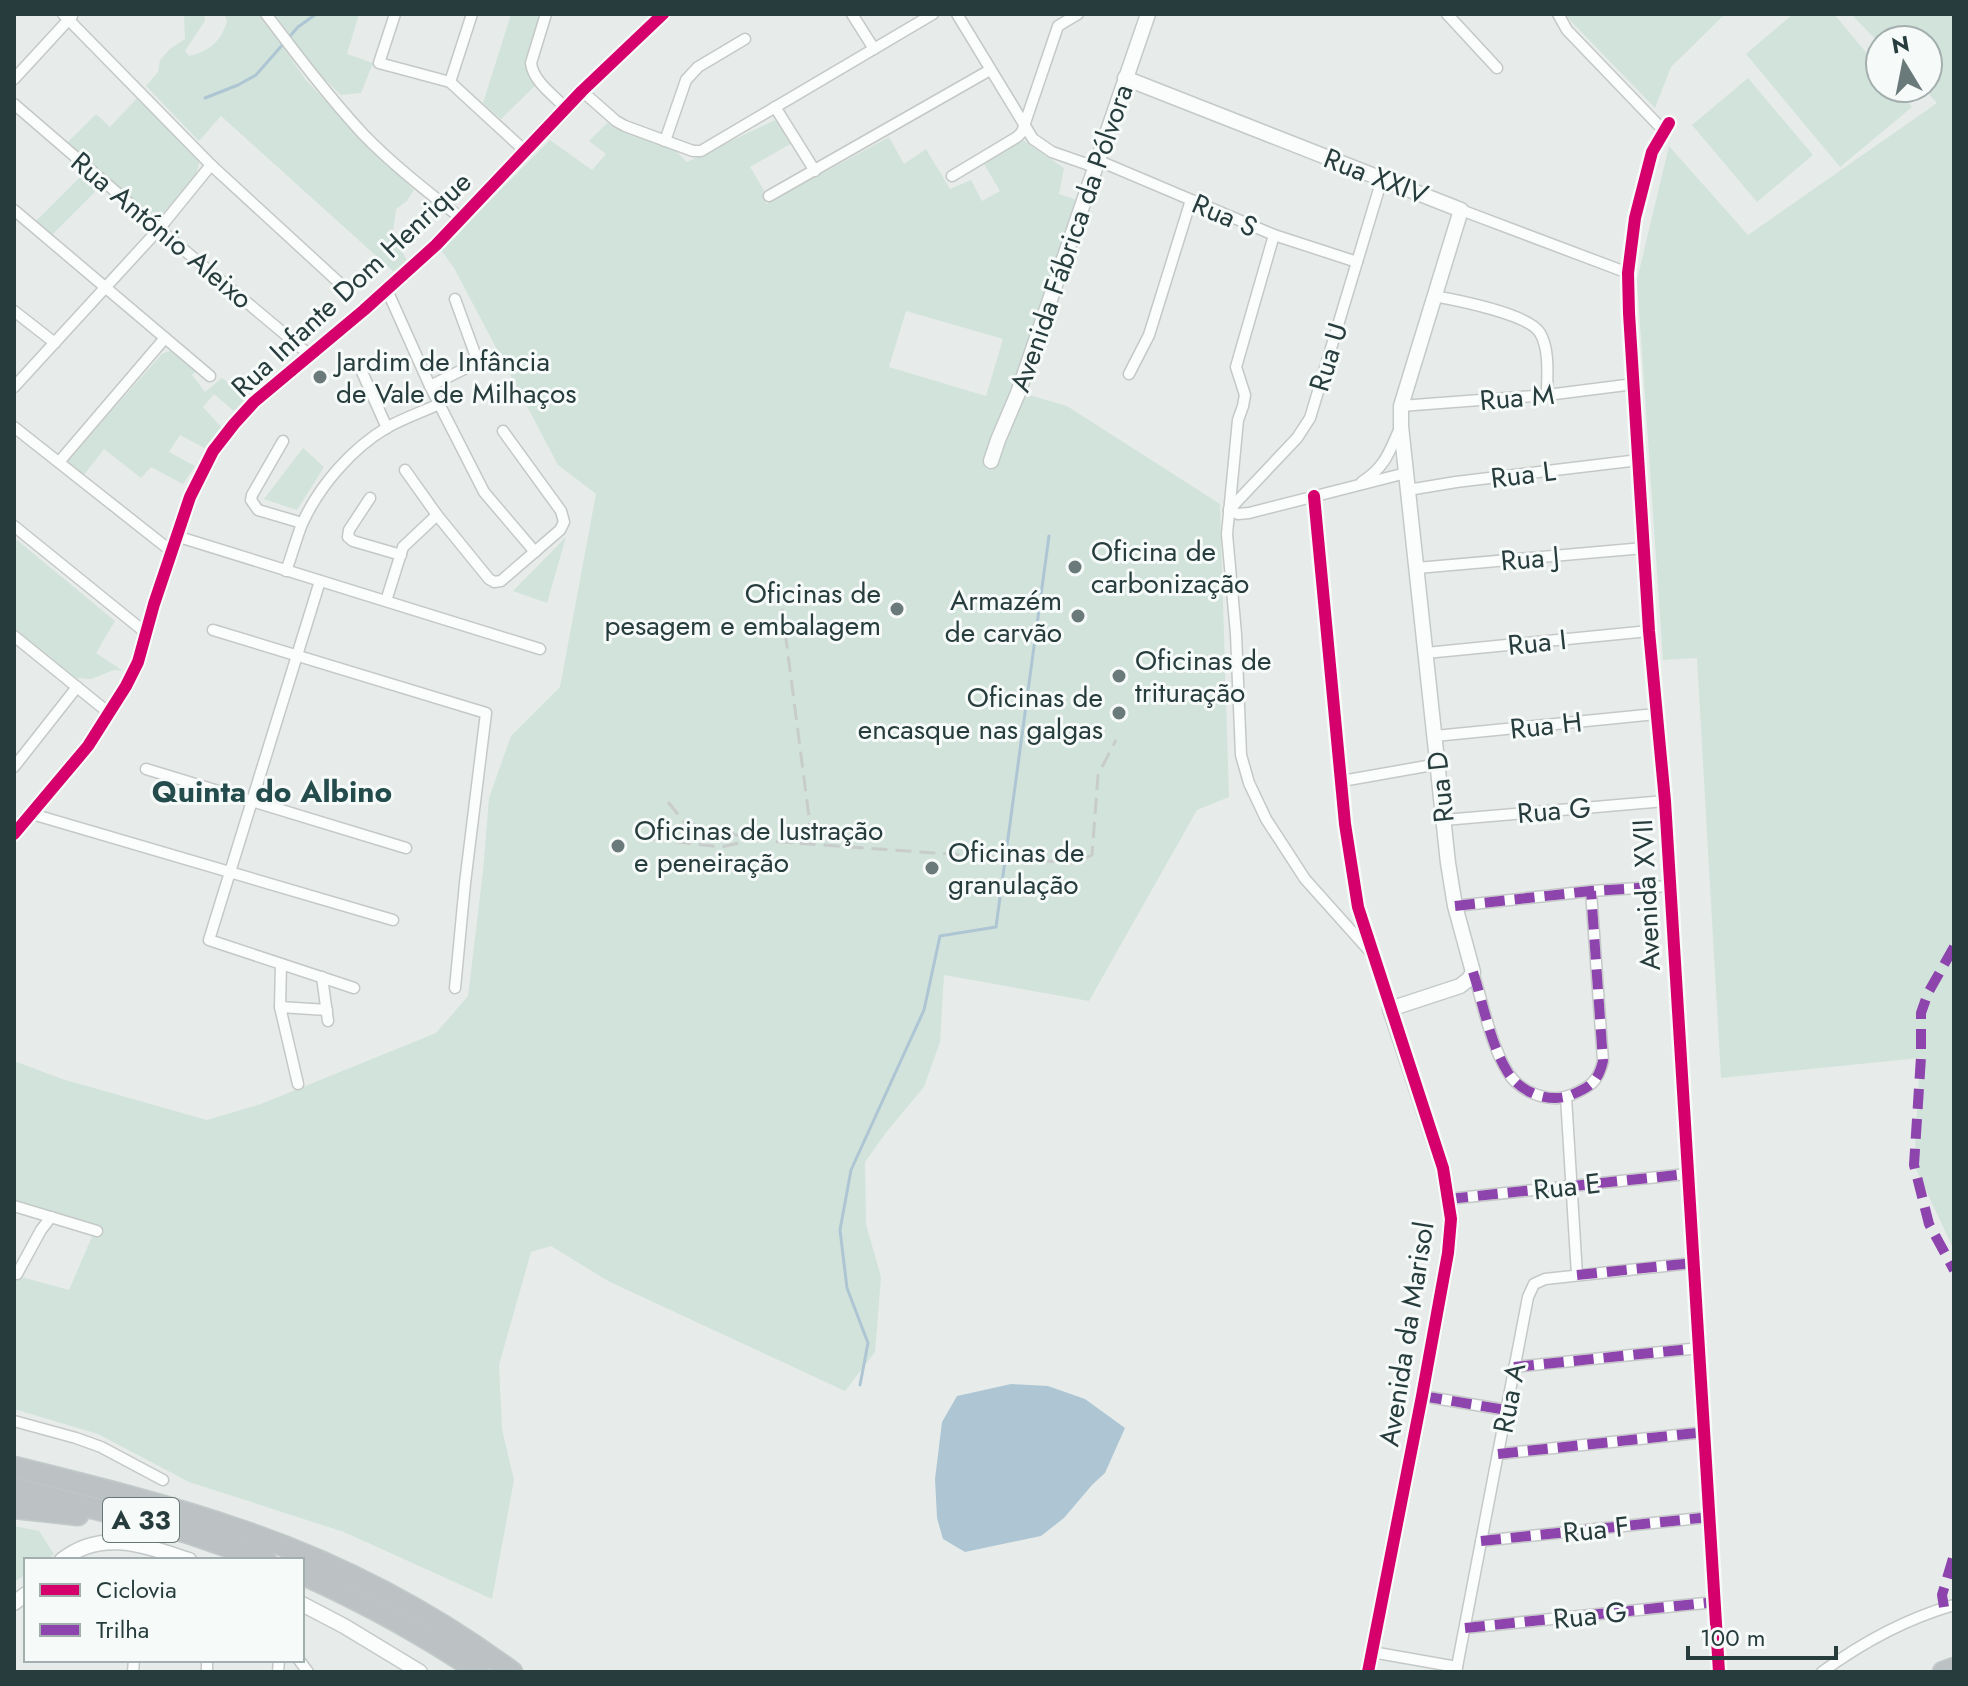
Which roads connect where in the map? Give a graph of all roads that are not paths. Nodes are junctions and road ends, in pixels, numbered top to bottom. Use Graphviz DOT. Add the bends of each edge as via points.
graph roads {
  1 [pos="266,14"];
  2 [pos="395,14"];
  3 [pos="472,14"];
  4 [pos="546,14"];
  5 [pos="663,14"];
  6 [pos="852,14"];
  7 [pos="933,14"];
  8 [pos="957,14"];
  9 [pos="1078,14"];
  10 [pos="1148,14"];
  11 [pos="1447,14"];
  12 [pos="1558,14"];
  13 [pos="68,16"];
  14 [pos="745,39"];
  15 [pos="874,49"];
  16 [pos="1497,68"];
  17 [pos="990,70"];
  18 [pos="1125,78"];
  19 [pos="14,79"];
  20 [pos="450,82"];
  21 [pos="582,91"];
  22 [pos="14,104"];
  23 [pos="775,107"];
  24 [pos="566,108"];
  25 [pos="1024,128"];
  26 [pos="665,141"];
  27 [pos="525,151"];
  28 [pos="1096,163"];
  29 [pos="211,165"];
  30 [pos="815,171"];
  31 [pos="952,176"];
  32 [pos="1382,179"];
  33 [pos="769,196"];
  34 [pos="1191,200"];
  35 [pos="14,210"];
  36 [pos="1461,210"];
  37 [pos="462,219"];
  38 [pos="159,229"];
  39 [pos="1274,235"];
  40 [pos="1357,262"];
  41 [pos="1628,273"];
  42 [pos="107,287"];
  43 [pos="346,289"];
  44 [pos="387,290"];
  45 [pos="1434,296"];
  46 [pos="455,299"];
  47 [pos="14,311"];
  48 [pos="165,338"];
  49 [pos="55,343"];
  50 [pos="311,356"];
  51 [pos="362,372"];
  52 [pos="1129,374"];
  53 [pos="210,376"];
  54 [pos="1634,384"];
  55 [pos="430,386"];
  56 [pos="14,387"];
  57 [pos="1547,395"];
  58 [pos="439,404"];
  59 [pos="1401,406"];
  60 [pos="1401,426"];
  61 [pos="14,427"];
  62 [pos="387,428"];
  63 [pos="503,431"];
  64 [pos="283,441"];
  65 [pos="1639,460"];
  66 [pos="991,461"];
  67 [pos="59,462"];
  68 [pos="405,470"];
  69 [pos="1406,473"];
  70 [pos="1357,485"];
  71 [pos="1408,490"];
  72 [pos="1314,496"];
  73 [pos="370,498"];
  74 [pos="1229,510"];
  75 [pos="437,515"];
  76 [pos="302,523"];
  77 [pos="14,526"];
  78 [pos="176,536"];
  79 [pos="1644,548"];
  80 [pos="171,551"];
  81 [pos="535,552"];
  82 [pos="401,555"];
  83 [pos="1417,568"];
  84 [pos="286,571"];
  85 [pos="320,581"];
  86 [pos="386,601"];
  87 [pos="213,630"];
  88 [pos="1649,631"];
  89 [pos="146,633"];
  90 [pos="14,636"];
  91 [pos="540,649"];
  92 [pos="1426,653"];
  93 [pos="298,656"];
  94 [pos="77,687"];
  95 [pos="109,713"];
  96 [pos="1656,714"];
  97 [pos="1435,736"];
  98 [pos="1438,764"];
  99 [pos="14,767"];
  100 [pos="146,769"];
  101 [pos="1342,781"];
  102 [pos="253,800"];
  103 [pos="1665,801"];
  104 [pos="32,814"];
  105 [pos="1444,820"];
  106 [pos="14,834"];
  107 [pos="406,848"];
  108 [pos="230,872"];
  109 [pos="1670,886"];
  110 [pos="1591,891"];
  111 [pos="1455,906"];
  112 [pos="393,920"];
  113 [pos="1373,955"];
  114 [pos="281,964"];
  115 [pos="1473,972"];
  116 [pos="322,977"];
  117 [pos="354,988"];
  118 [pos="455,988"];
  119 [pos="280,1007"];
  120 [pos="1390,1009"];
  121 [pos="298,1084"];
  122 [pos="1566,1097"];
  123 [pos="1687,1174"];
  124 [pos="1571,1186"];
  125 [pos="1448,1199"];
  126 [pos="14,1206"];
  127 [pos="51,1217"];
  128 [pos="97,1231"];
  129 [pos="1693,1263"];
  130 [pos="14,1274"];
  131 [pos="1577,1275"];
  132 [pos="1700,1348"];
  133 [pos="1514,1367"];
  134 [pos="1422,1396"];
  135 [pos="1506,1410"];
  136 [pos="14,1421"];
  137 [pos="1706,1432"];
  138 [pos="1498,1454"];
  139 [pos="14,1466"];
  140 [pos="163,1480"];
  141 [pos="14,1488"];
  142 [pos="14,1508"];
  143 [pos="1710,1517"];
  144 [pos="1481,1541"];
  145 [pos="66,1558"];
  146 [pos="182,1558"];
  147 [pos="237,1558"];
  148 [pos="260,1558"];
  149 [pos="304,1575"];
  150 [pos="304,1584"];
  151 [pos="1715,1602"];
  152 [pos="304,1605"];
  153 [pos="1954,1605"];
  154 [pos="1465,1628"];
  155 [pos="1372,1652"];
  156 [pos="1954,1668"];
  157 [pos="475,1670"];
  158 [pos="1457,1670"];
  159 [pos="420,1672"];
  160 [pos="512,1672"];
  161 [pos="1368,1672"];
  162 [pos="1719,1672"];
  163 [pos="1822,1672"];
  164 [pos="1943,1672"];
  1 -- 37 [label="street" via="365,136"];
  2 -- 20 [label="street" via="379,63"];
  3 -- 20 [label="street"];
  4 -- 24 [label="street" via="531,69"];
  5 -- 21 [label="street, Rua Infante Dom Henrique"];
  6 -- 15 [label="street"];
  7 -- 15 [label="street"];
  8 -- 17 [label="street"];
  9 -- 25 [label="street" via="1058,26"];
  10 -- 18 [label="street, Avenida Fábrica da Pólvora"];
  11 -- 16 [label="street"];
  12 -- 41 [label="street, Avenida XVII" via="1567,30 1667,127 1652,152"];
  13 -- 19 [label="street"];
  13 -- 29 [label="street"];
  14 -- 26 [label="street" via="686,80"];
  15 -- 23 [label="street"];
  17 -- 25 [label="street"];
  17 -- 30 [label="street"];
  18 -- 28 [label="street, Avenida Fábrica da Pólvora"];
  18 -- 32 [label="street, Rua XXIV"];
  20 -- 27 [label="street"];
  21 -- 24 [label="street, Rua Infante Dom Henrique"];
  21 -- 26 [label="street" via="616,121"];
  22 -- 38 [label="street, Rua António Aleixo"];
  23 -- 26 [label="street" via="701,151"];
  23 -- 30 [label="street"];
  24 -- 27 [label="street, Rua Infante Dom Henrique"];
  25 -- 28 [label="street, Rua S" via="1052,152"];
  25 -- 31 [label="street"];
  27 -- 37 [label="street, Rua Infante Dom Henrique"];
  28 -- 34 [label="street, Rua S"];
  28 -- 66 [label="street, Avenida Fábrica da Pólvora"];
  29 -- 38 [label="street"];
  29 -- 43 [label="street"];
  30 -- 33 [label="street"];
  32 -- 36 [label="street, Rua XXIV"];
  32 -- 40 [label="street, Rua U"];
  34 -- 39 [label="street, Rua S"];
  34 -- 52 [label="street" via="1149,335"];
  35 -- 42 [label="street"];
  36 -- 41 [label="street, Rua XXIV"];
  36 -- 45 [label="street, Rua D"];
  37 -- 44 [label="street, Rua Infante Dom Henrique"];
  38 -- 42 [label="street"];
  38 -- 50 [label="street, Rua António Aleixo"];
  39 -- 40 [label="street, Rua S"];
  39 -- 74 [label="street" via="1236,367 1245,395"];
  40 -- 74 [label="street, Rua U" via="1310,418"];
  41 -- 54 [label="street, Avenida XVII"];
  42 -- 48 [label="street"];
  42 -- 49 [label="street"];
  44 -- 50 [label="street, Rua Infante Dom Henrique"];
  44 -- 55 [label="street"];
  45 -- 57 [label="street" via="1480,305 1531,324 1545,348"];
  45 -- 59 [label="street, Rua D"];
  46 -- 55 [label="street" via="478,362"];
  47 -- 49 [label="street"];
  48 -- 53 [label="street"];
  48 -- 67 [label="street"];
  49 -- 56 [label="street"];
  50 -- 78 [label="street, Rua Infante Dom Henrique" via="254,402 213,451"];
  51 -- 62 [label="street"];
  54 -- 57 [label="street, Rua M"];
  54 -- 65 [label="street, Avenida XVII"];
  55 -- 58 [label="street"];
  57 -- 59 [label="street, Rua M"];
  58 -- 62 [label="street"];
  58 -- 81 [label="street" via="484,492"];
  59 -- 60 [label="street, Rua D"];
  60 -- 69 [label="street, Rua D"];
  60 -- 70 [label="street" via="1387,460"];
  61 -- 67 [label="street"];
  62 -- 76 [label="street" via="346,461"];
  63 -- 81 [label="street" via="564,519 560,530"];
  64 -- 76 [label="street" via="251,500 258,510"];
  65 -- 71 [label="street, Rua L"];
  65 -- 79 [label="street, Avenida XVII"];
  67 -- 80 [label="street"];
  68 -- 75 [label="street"];
  69 -- 70 [label="street"];
  69 -- 71 [label="street, Rua D"];
  70 -- 72 [label="street"];
  71 -- 83 [label="street, Rua D"];
  72 -- 74 [label="street" via="1249,513"];
  72 -- 101 [label="street"];
  73 -- 82 [label="street" via="348,537"];
  74 -- 113 [label="street" via="1241,755 1249,783 1305,879"];
  75 -- 81 [label="street" via="491,581 503,580"];
  75 -- 82 [label="street"];
  76 -- 84 [label="street"];
  77 -- 89 [label="street"];
  78 -- 80 [label="street, Rua Infante Dom Henrique"];
  78 -- 84 [label="street"];
  79 -- 83 [label="street, Rua J"];
  79 -- 88 [label="street, Avenida XVII"];
  80 -- 89 [label="street, Rua Infante Dom Henrique"];
  82 -- 86 [label="street"];
  83 -- 92 [label="street, Rua D"];
  84 -- 85 [label="street"];
  85 -- 86 [label="street"];
  85 -- 93 [label="street"];
  86 -- 91 [label="street"];
  87 -- 93 [label="street"];
  88 -- 92 [label="street, Rua I"];
  88 -- 96 [label="street, Avenida XVII"];
  89 -- 95 [label="street, Rua Infante Dom Henrique" via="138,662"];
  90 -- 94 [label="street"];
  92 -- 97 [label="street, Rua D"];
  93 -- 102 [label="street"];
  93 -- 118 [label="street" via="486,713"];
  94 -- 95 [label="street"];
  94 -- 99 [label="street"];
  95 -- 104 [label="street, Rua Infante Dom Henrique"];
  96 -- 97 [label="street, Rua H"];
  96 -- 103 [label="street, Avenida XVII"];
  97 -- 98 [label="street, Rua D"];
  98 -- 101 [label="street"];
  98 -- 105 [label="street, Rua D"];
  100 -- 102 [label="street"];
  101 -- 113 [label="street" via="1358,907"];
  102 -- 107 [label="street"];
  102 -- 108 [label="street"];
  103 -- 105 [label="street, Rua G"];
  103 -- 109 [label="street, Avenida XVII"];
  104 -- 106 [label="street, Rua Infante Dom Henrique"];
  104 -- 108 [label="street"];
  105 -- 111 [label="street, Rua D"];
  108 -- 112 [label="street"];
  108 -- 114 [label="street" via="209,940"];
  109 -- 110 [label="street"];
  109 -- 123 [label="street, Avenida XVII"];
  110 -- 111 [label="street"];
  110 -- 122 [label="street" via="1603,1061 1600,1075 1588,1088"];
  111 -- 115 [label="street, Rua D"];
  113 -- 120 [label="street"];
  114 -- 116 [label="street"];
  114 -- 119 [label="street"];
  115 -- 120 [label="street" via="1460,986"];
  115 -- 122 [label="street, Rua D" via="1508,1075 1526,1091 1545,1098"];
  116 -- 117 [label="street"];
  116 -- 119 [label="street" via="328,1015"];
  119 -- 121 [label="street"];
  120 -- 125 [label="street, Avenida da Marisol" via="1443,1168"];
  122 -- 124 [label="street"];
  123 -- 124 [label="street, Rua E"];
  123 -- 129 [label="street, Avenida XVII"];
  124 -- 125 [label="street, Rua E"];
  124 -- 131 [label="street"];
  125 -- 134 [label="street, Avenida da Marisol" via="1448,1253"];
  126 -- 127 [label="street"];
  127 -- 128 [label="street"];
  127 -- 130 [label="street"];
  129 -- 131 [label="street, Rua A"];
  129 -- 132 [label="street, Avenida XVII"];
  131 -- 133 [label="street, Rua A" via="1534,1284"];
  132 -- 133 [label="street"];
  132 -- 137 [label="street, Avenida XVII"];
  133 -- 135 [label="street, Rua A"];
  134 -- 135 [label="street"];
  134 -- 155 [label="street, Avenida da Marisol"];
  135 -- 138 [label="street, Rua A"];
  136 -- 140 [label="street" via="101,1447"];
  137 -- 138 [label="street"];
  137 -- 143 [label="street, Avenida XVII"];
  138 -- 144 [label="street, Rua A"];
  139 -- 160 [label="highway, A 33" via="213,1520 285,1546 429,1617"];
  141 -- 148 [label="highway, A 33" via="185,1532"];
  142 -- 147 [label="highway" via="120,1523"];
  143 -- 144 [label="street, Rua F"];
  143 -- 151 [label="street, Avenida XVII"];
  144 -- 154 [label="street, Rua A"];
  145 -- 146 [label="street" via="85,1547 121,1542"];
  149 -- 157 [label="highway" via="413,1630"];
  150 -- 157 [label="highway"];
  151 -- 154 [label="street, Rua G"];
  151 -- 162 [label="street, Avenida XVII"];
  152 -- 159 [label="street"];
  153 -- 163 [label="street" via="1910,1619"];
  154 -- 158 [label="street, Rua A"];
  155 -- 158 [label="street"];
  155 -- 161 [label="street, Avenida da Marisol"];
  156 -- 164 [label="highway"];
}
